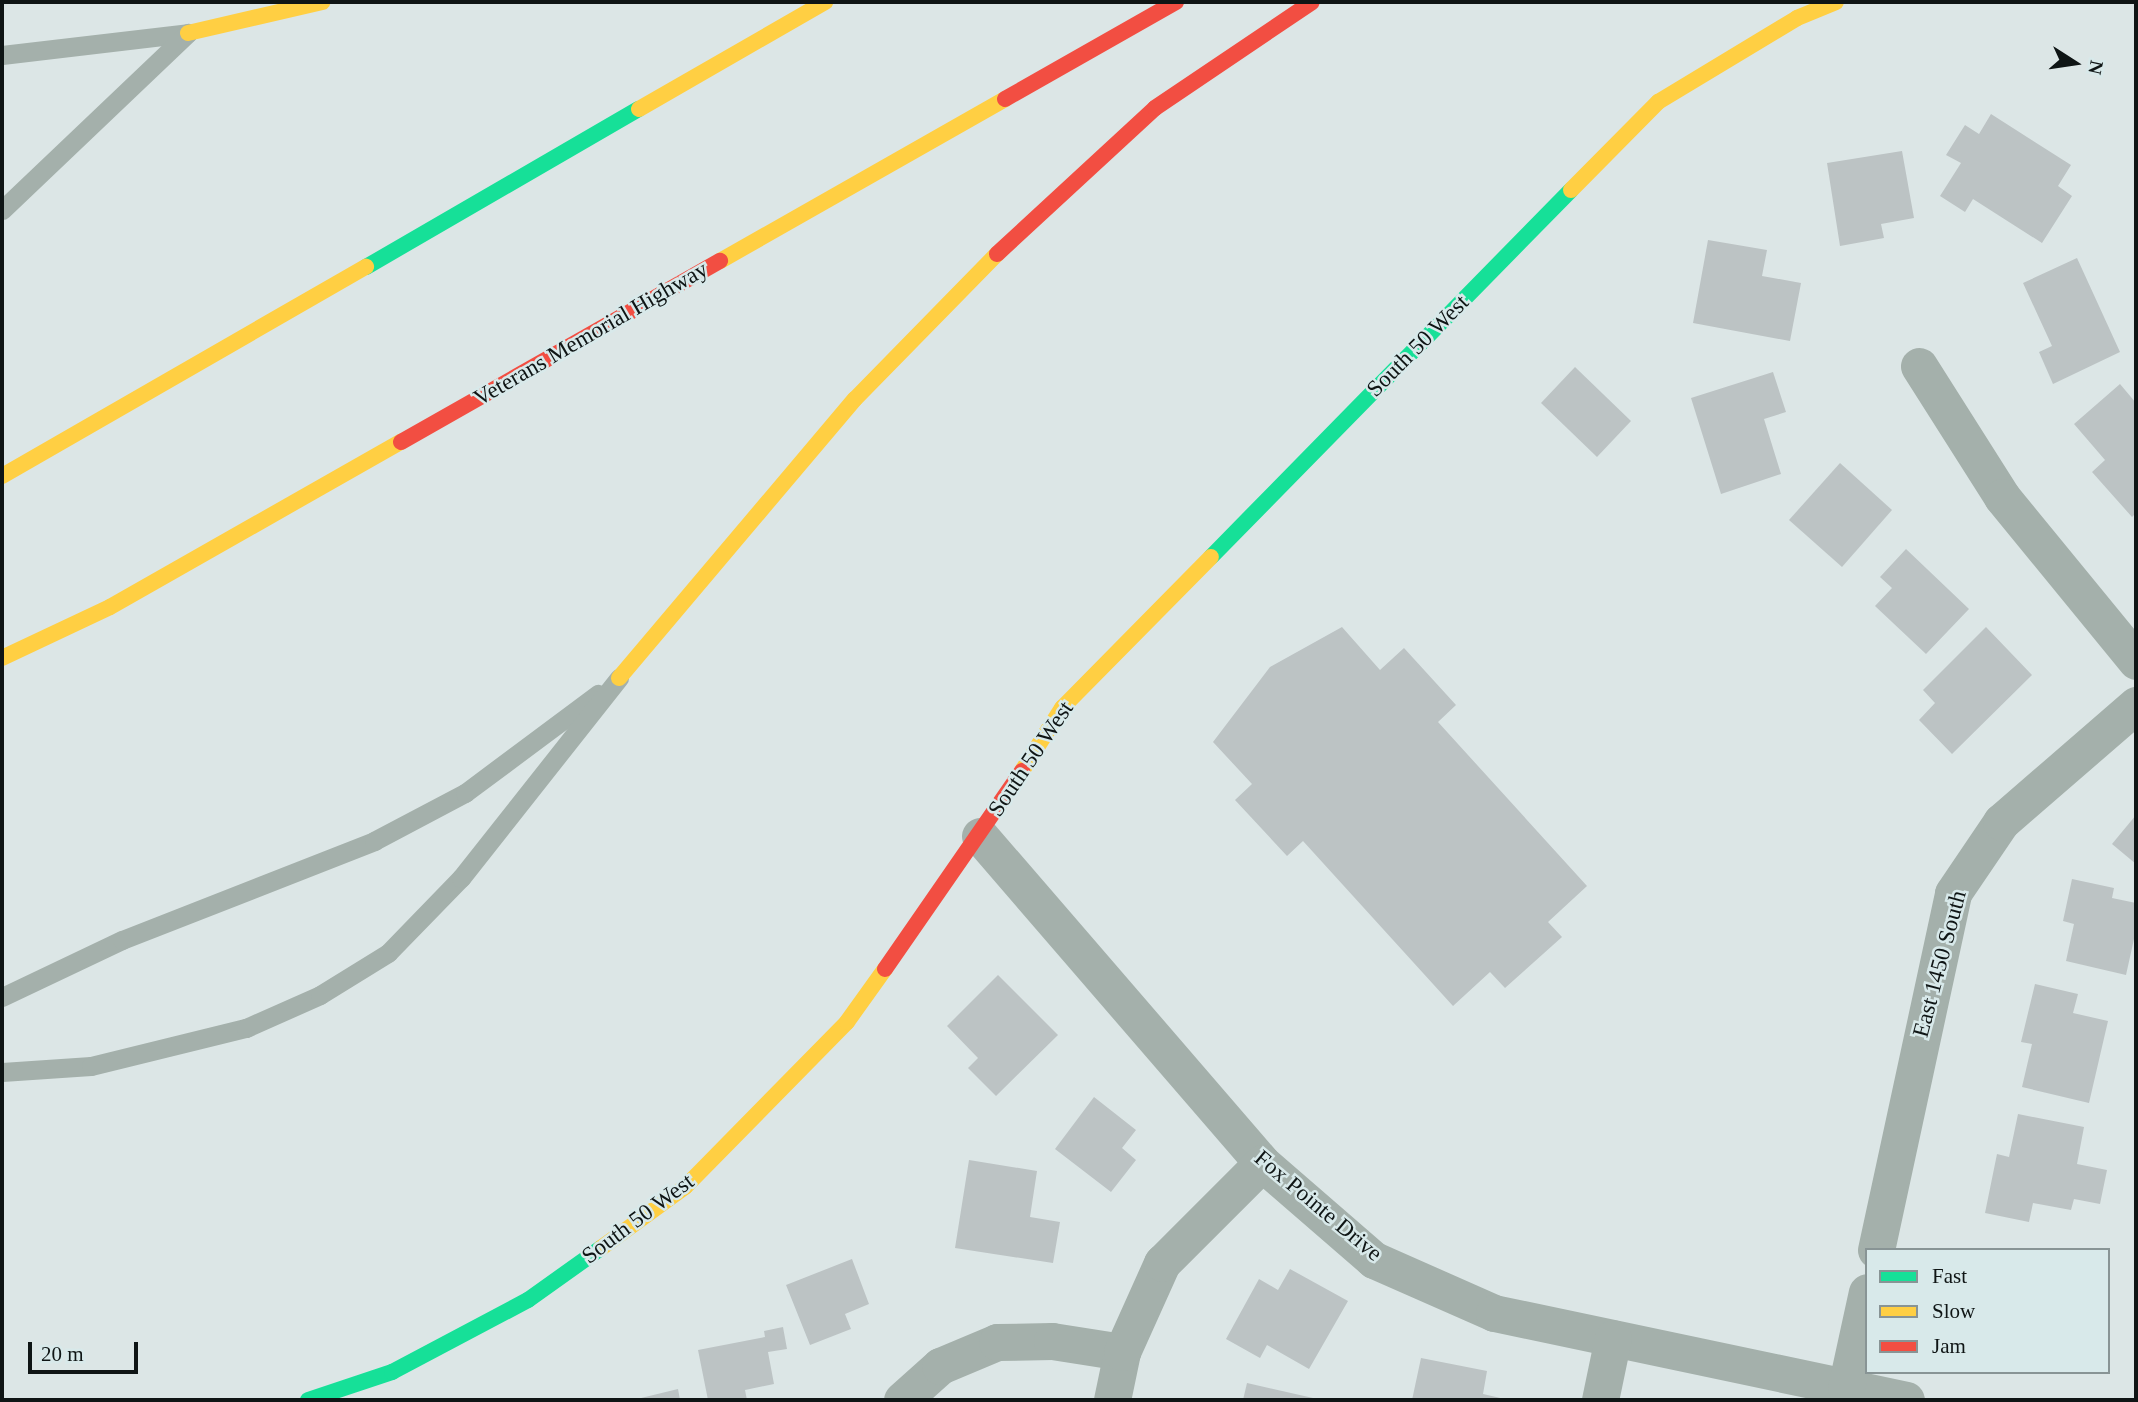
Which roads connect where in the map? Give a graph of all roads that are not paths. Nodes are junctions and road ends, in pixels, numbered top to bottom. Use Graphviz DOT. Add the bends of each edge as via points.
graph roads {
  1 [pos="322,2"];
  2 [pos="825,2"];
  3 [pos="1177,2"];
  4 [pos="1312,2"];
  5 [pos="1836,2"];
  6 [pos="188,33"];
  7 [pos="2,55"];
  8 [pos="2,210"];
  9 [pos="1919,366"];
  10 [pos="2,476"];
  11 [pos="2,659"];
  12 [pos="2136,660"];
  13 [pos="619,678"];
  14 [pos="2136,705"];
  15 [pos="979,836"];
  16 [pos="2,997"];
  17 [pos="2,1072"];
  18 [pos="1262,1163"];
  19 [pos="1876,1248"];
  20 [pos="1865,1301"];
  21 [pos="1613,1338"];
  22 [pos="1122,1352"];
  23 [pos="1846,1388"];
  24 [pos="308,1400"];
  25 [pos="902,1400"];
  26 [pos="1112,1400"];
  27 [pos="1600,1400"];
  28 [pos="1906,1400"];
  1 -- 6 [label="main road"];
  2 -- 10 [label="main road"];
  3 -- 11 [label="main road, Veterans Memorial Highway" via="110,607"];
  4 -- 13 [label="main road" via="1155,107 1028,222 855,399"];
  5 -- 15 [label="main road, South 50 West" via="1797,18 1658,102 1062,708"];
  6 -- 7 [label="lane"];
  6 -- 8 [label="lane"];
  9 -- 12 [label="street" via="2002,497"];
  13 -- 16 [label="lane" via="465,793 374,841 122,940"];
  13 -- 17 [label="lane" via="461,878 388,953 320,995 246,1028 91,1066"];
  14 -- 19 [label="street, East 1450 South" via="2001,822 1954,893"];
  15 -- 18 [label="street, Fox Pointe Drive"];
  15 -- 24 [label="main road, South 50 West" via="847,1022 685,1187 528,1300 392,1372"];
  18 -- 21 [label="street, Fox Pointe Drive" via="1374,1260 1494,1313"];
  18 -- 22 [label="street" via="1162,1263"];
  20 -- 23 [label="street"];
  21 -- 23 [label="street, Fox Pointe Drive"];
  21 -- 27 [label="street"];
  22 -- 25 [label="street" via="1052,1341 997,1342 940,1366"];
  22 -- 26 [label="street"];
  23 -- 28 [label="street, Fox Pointe Drive"];
}
